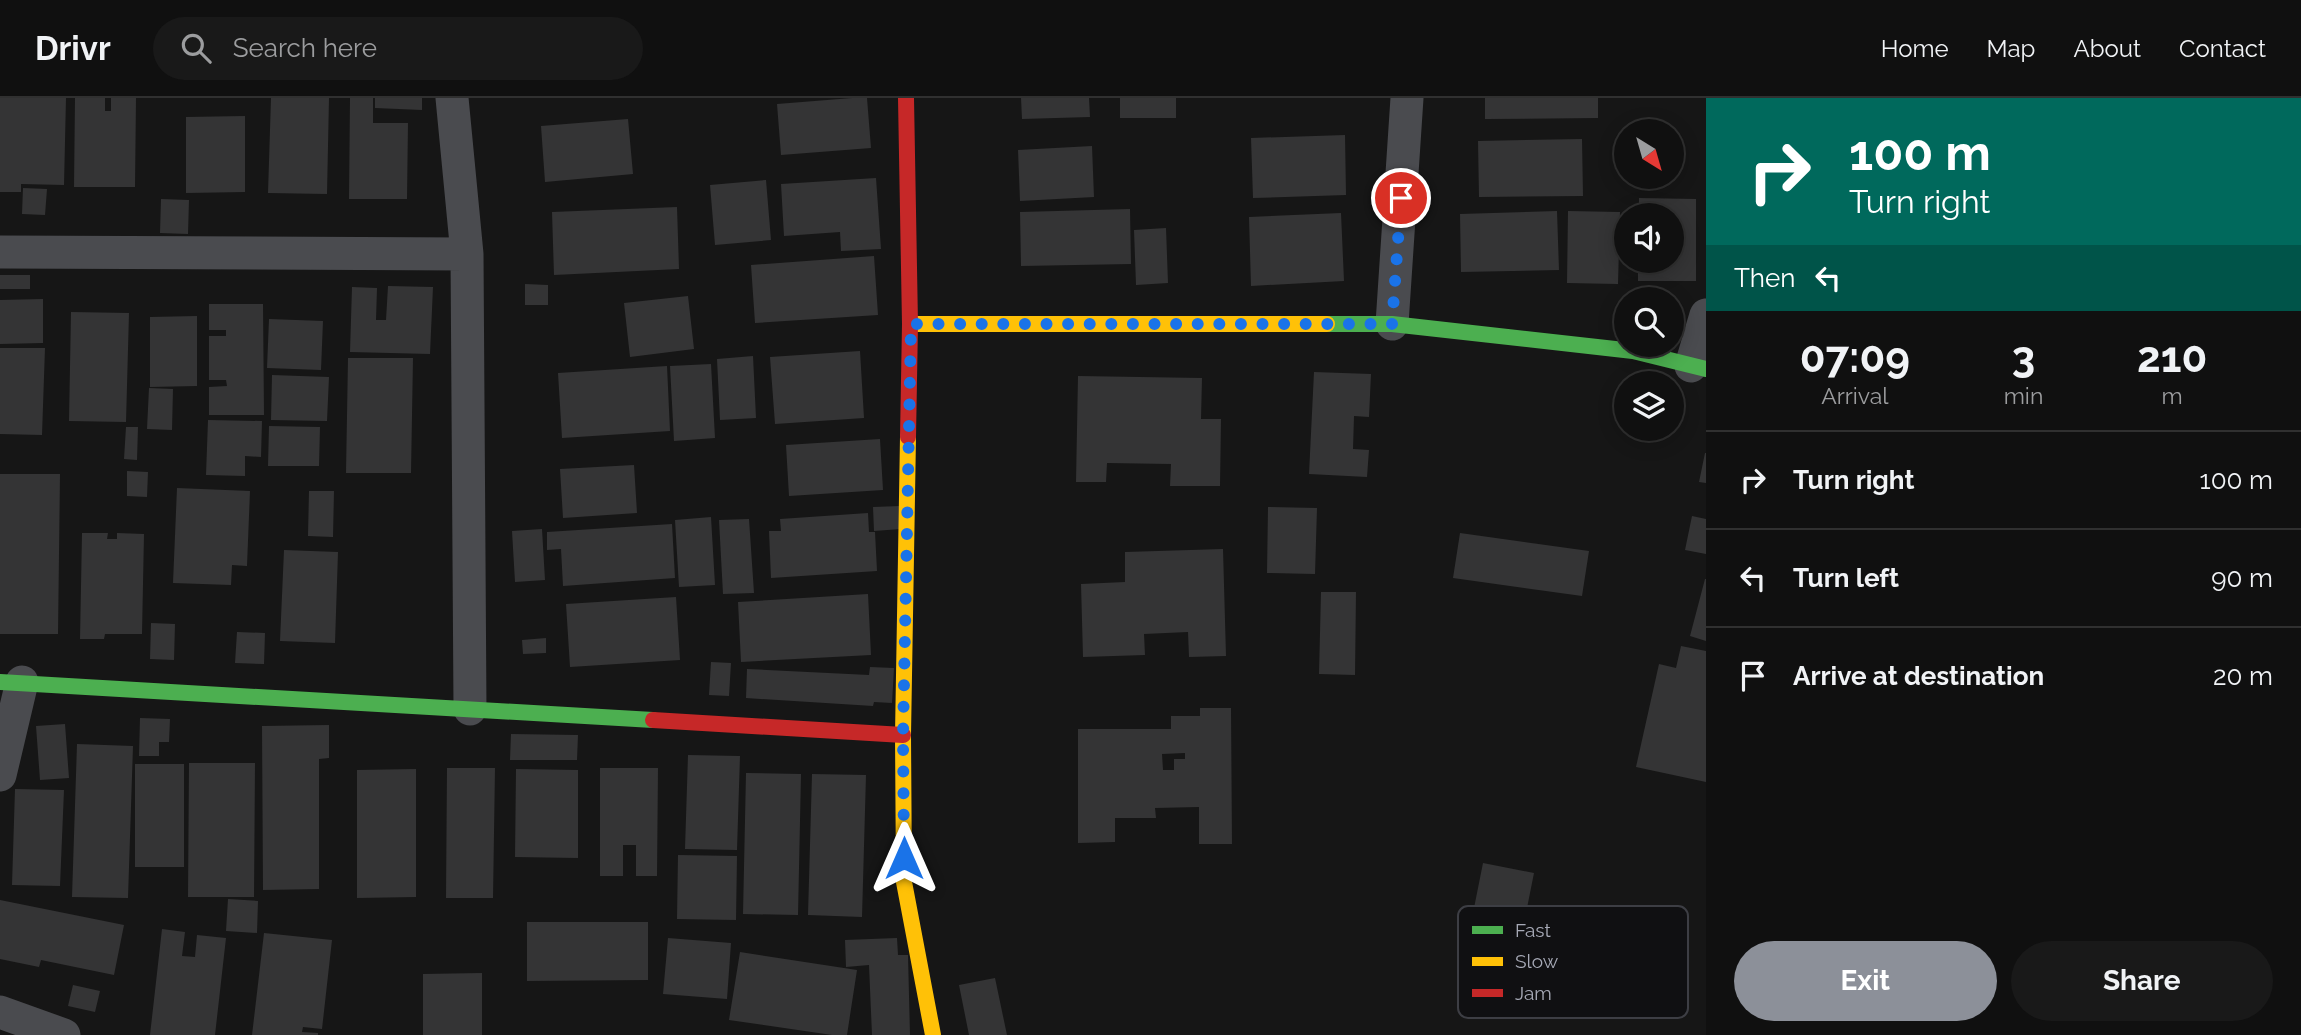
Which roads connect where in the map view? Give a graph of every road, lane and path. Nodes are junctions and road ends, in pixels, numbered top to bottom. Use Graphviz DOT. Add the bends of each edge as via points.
graph roads {
  1 [pos="452,98"];
  2 [pos="906,98"];
  3 [pos="1407,98"];
  4 [pos="0,252"];
  5 [pos="467,254"];
  6 [pos="1706,315"];
  7 [pos="911,324"];
  8 [pos="1392,324"];
  9 [pos="1699,368"];
  10 [pos="11,682"];
  11 [pos="470,709"];
  12 [pos="903,735"];
  13 [pos="0,775"];
  14 [pos="0,1012"];
  15 [pos="64,1035"];
  16 [pos="933,1035"];
  1 -- 5 [label="street"];
  2 -- 7 [label="street"];
  3 -- 8 [label="street"];
  4 -- 5 [label="street"];
  5 -- 11 [label="street"];
  6 -- 9 [label="street"];
  7 -- 8 [label="street"];
  7 -- 12 [label="street"];
  8 -- 9 [label="street" via="1633,351"];
  10 -- 11 [label="street"];
  10 -- 13 [label="street"];
  11 -- 12 [label="street"];
  12 -- 16 [label="street" via="904,883"];
  14 -- 15 [label="street"];
}
